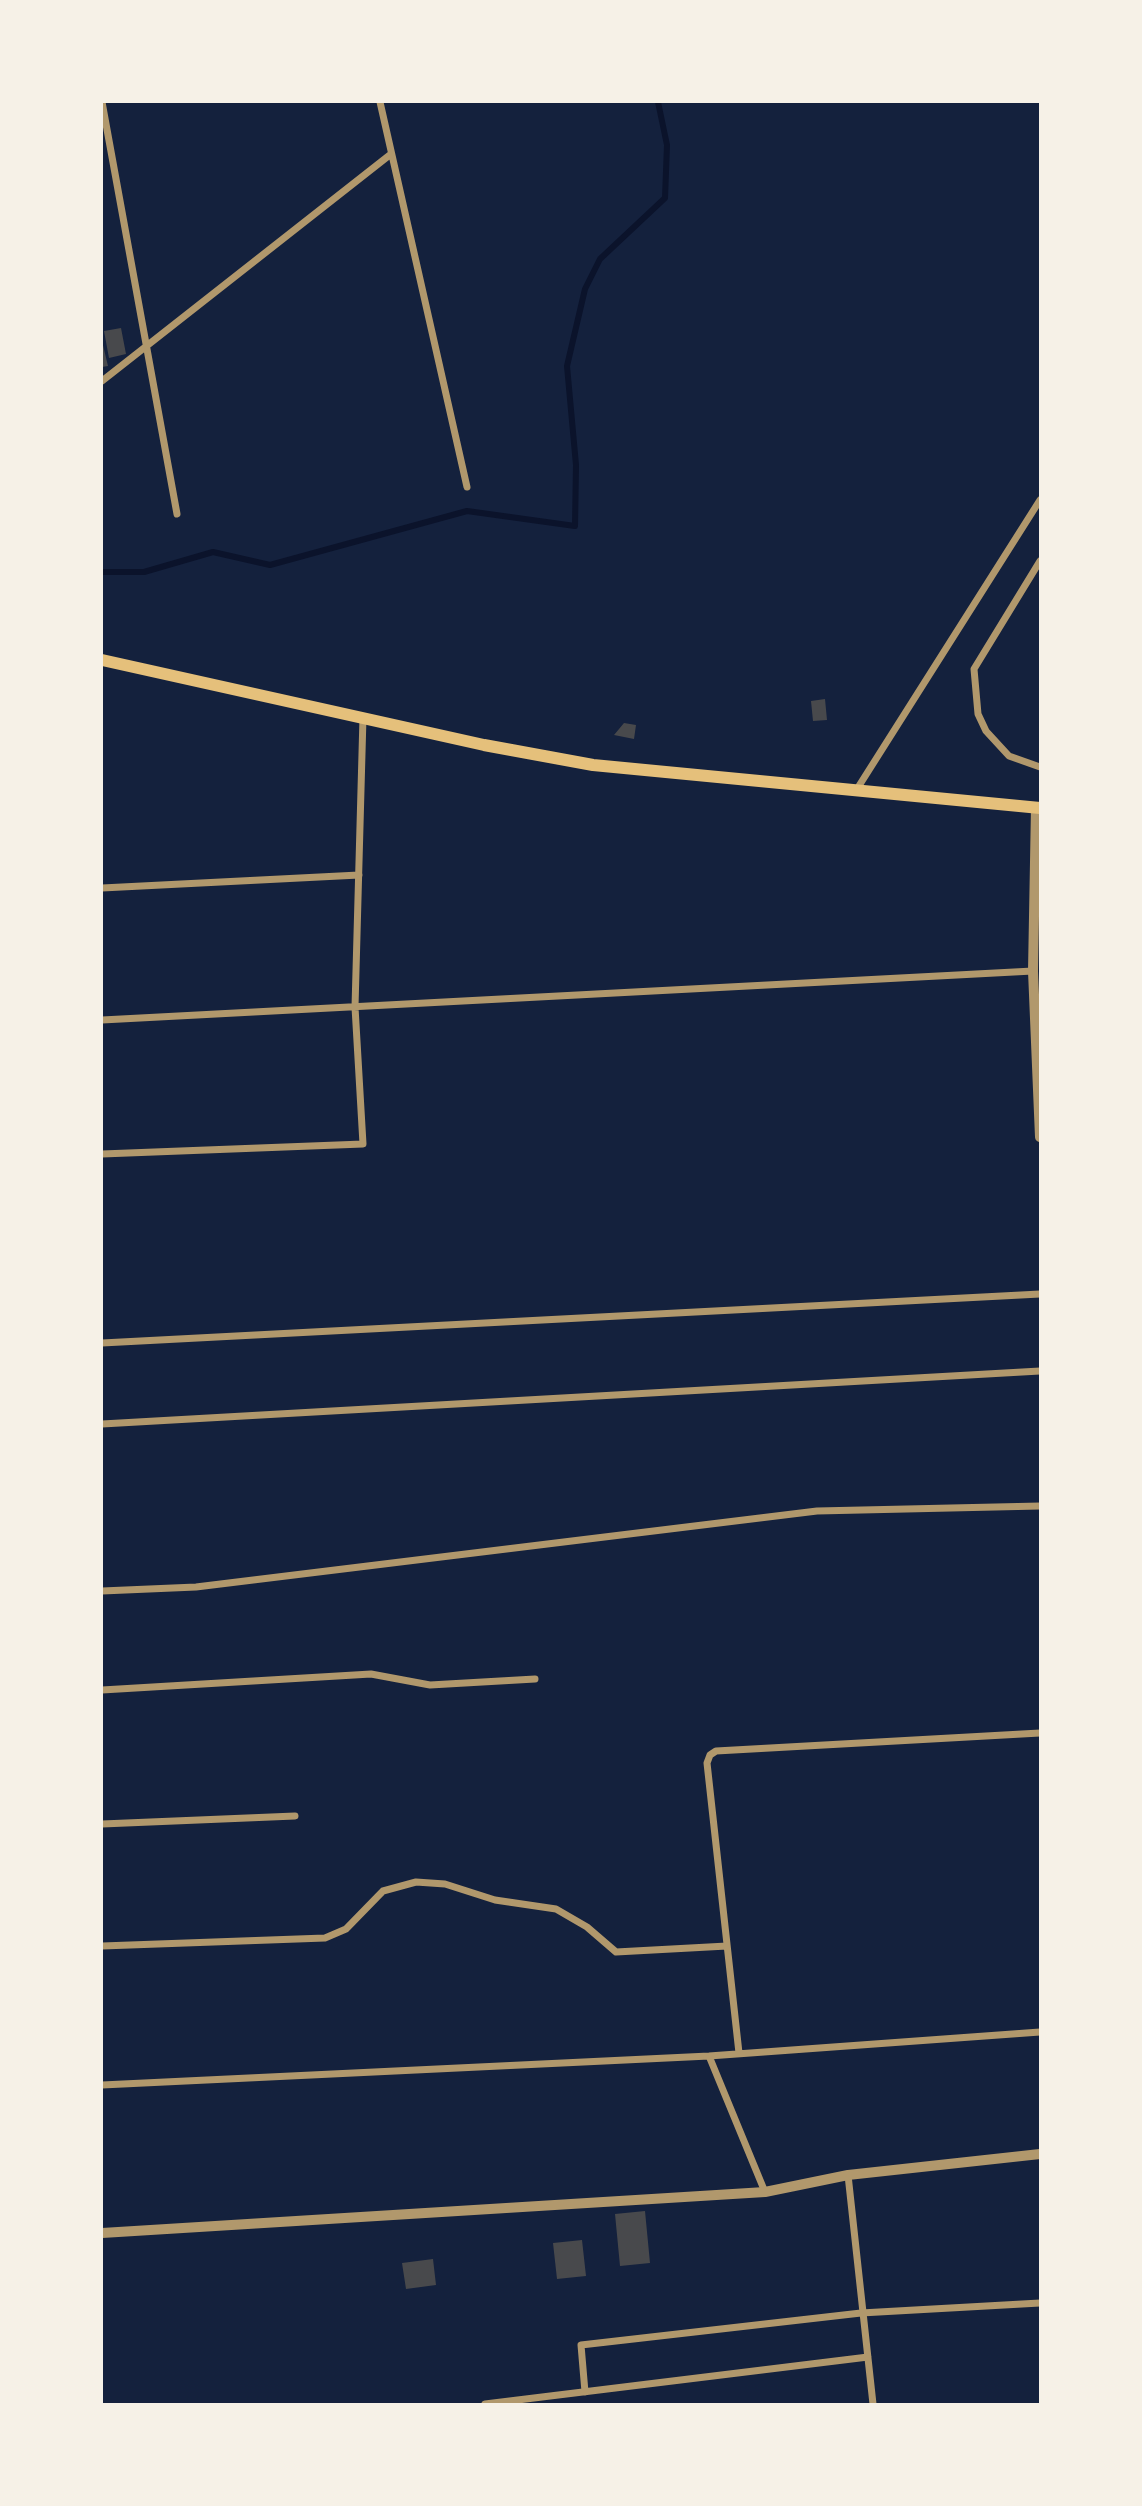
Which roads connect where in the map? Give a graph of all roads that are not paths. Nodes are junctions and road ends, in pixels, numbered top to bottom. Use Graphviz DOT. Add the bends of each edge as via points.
graph roads {
  1 [pos="102,102"];
  2 [pos="380,102"];
  3 [pos="391,154"];
  4 [pos="146,344"];
  5 [pos="102,381"];
  6 [pos="467,487"];
  7 [pos="1041,500"];
  8 [pos="177,514"];
  9 [pos="1041,561"];
  10 [pos="102,660"];
  11 [pos="363,717"];
  12 [pos="1041,767"];
  13 [pos="857,789"];
  14 [pos="1038,807"];
  15 [pos="359,875"];
  16 [pos="102,888"];
  17 [pos="1033,971"];
  18 [pos="1037,987"];
  19 [pos="355,1007"];
  20 [pos="102,1020"];
  21 [pos="1041,1138"];
  22 [pos="102,1154"];
  23 [pos="1041,1294"];
  24 [pos="102,1343"];
  25 [pos="1041,1371"];
  26 [pos="102,1424"];
  27 [pos="1041,1506"];
  28 [pos="102,1591"];
  29 [pos="535,1679"];
  30 [pos="102,1690"];
  31 [pos="1041,1733"];
  32 [pos="295,1816"];
  33 [pos="102,1824"];
  34 [pos="727,1946"];
  35 [pos="102,1947"];
  36 [pos="1041,2032"];
  37 [pos="739,2053"];
  38 [pos="709,2056"];
  39 [pos="102,2085"];
  40 [pos="1041,2154"];
  41 [pos="848,2175"];
  42 [pos="765,2192"];
  43 [pos="102,2233"];
  44 [pos="1041,2302"];
  45 [pos="862,2313"];
  46 [pos="868,2357"];
  47 [pos="585,2392"];
  48 [pos="485,2404"];
  49 [pos="873,2404"];
  1 -- 4 [label="street"];
  2 -- 3 [label="street"];
  3 -- 4 [label="street"];
  3 -- 6 [label="street"];
  4 -- 5 [label="street"];
  4 -- 8 [label="street"];
  7 -- 13 [label="street"];
  9 -- 12 [label="street" via="974,670 978,714 986,731 1009,756"];
  10 -- 11 [label="main road"];
  11 -- 13 [label="main road" via="593,765"];
  11 -- 15 [label="street"];
  13 -- 14 [label="main road"];
  14 -- 17 [label="street"];
  15 -- 16 [label="street"];
  15 -- 19 [label="street"];
  17 -- 18 [label="street"];
  17 -- 19 [label="street"];
  18 -- 21 [label="street"];
  19 -- 20 [label="street"];
  19 -- 22 [label="street" via="363,1144"];
  23 -- 24 [label="street"];
  25 -- 26 [label="street"];
  27 -- 28 [label="street" via="817,1511 196,1587"];
  29 -- 30 [label="street" via="430,1685 371,1674"];
  31 -- 34 [label="street" via="713,1753 706,1763"];
  32 -- 33 [label="street"];
  34 -- 35 [label="street" via="616,1952 587,1927 555,1909 495,1900 445,1884 416,1882 383,1891 346,1929 325,1938"];
  34 -- 37 [label="street"];
  36 -- 37 [label="street"];
  37 -- 38 [label="street"];
  38 -- 39 [label="street"];
  38 -- 42 [label="street"];
  40 -- 41 [label="street"];
  41 -- 42 [label="street"];
  41 -- 45 [label="street"];
  42 -- 43 [label="street"];
  44 -- 45 [label="street"];
  45 -- 46 [label="street"];
  45 -- 47 [label="street" via="581,2345"];
  46 -- 47 [label="street"];
  46 -- 49 [label="street"];
  47 -- 48 [label="street"];
}
